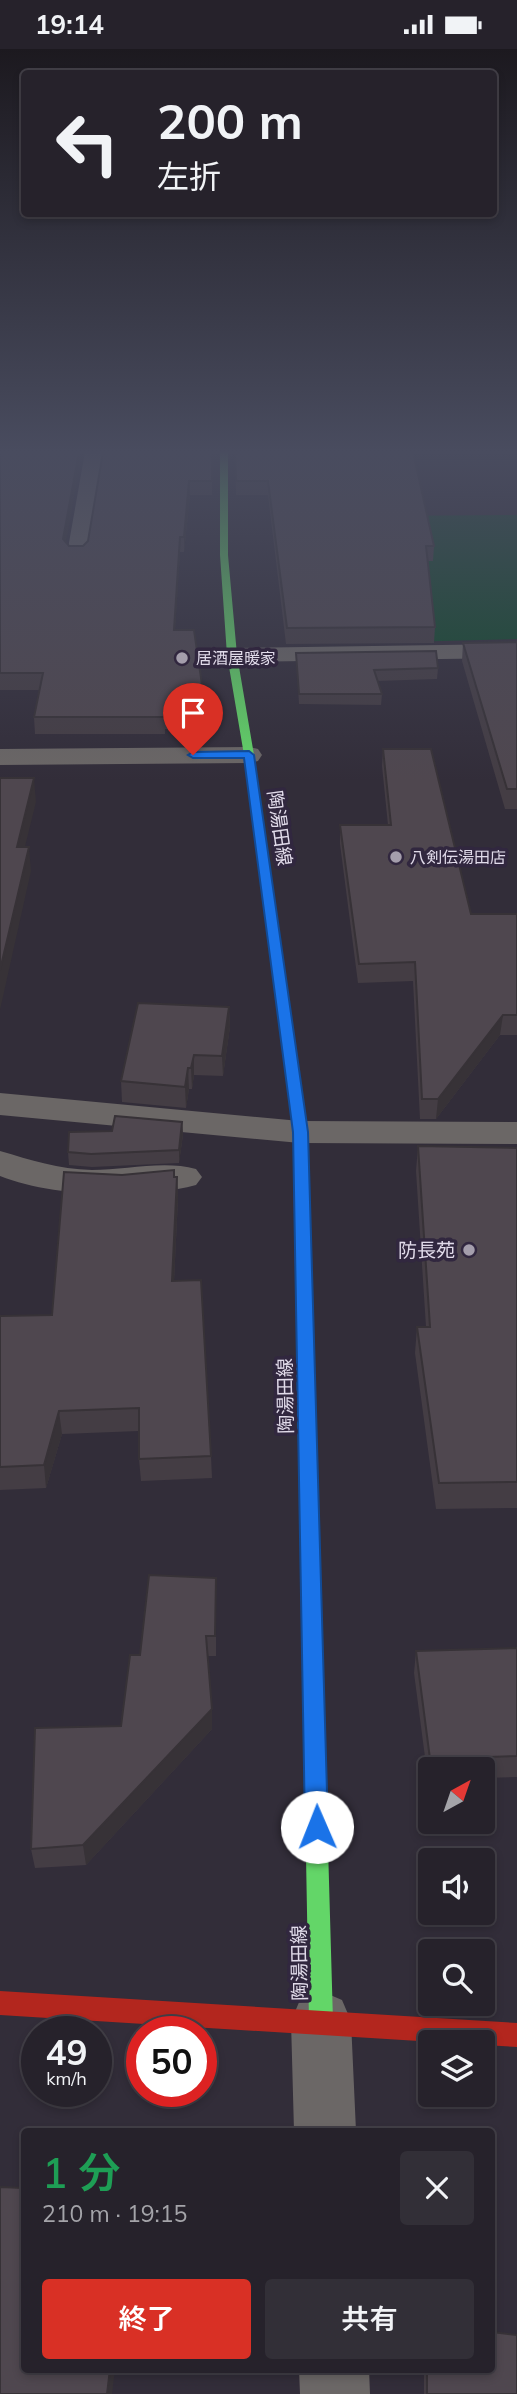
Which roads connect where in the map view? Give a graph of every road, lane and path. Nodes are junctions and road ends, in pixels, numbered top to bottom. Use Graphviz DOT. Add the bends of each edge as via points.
graph roads {
  1 [pos="225,561"];
  2 [pos="517,651"];
  3 [pos="232,655"];
  4 [pos="249,755"];
  5 [pos="0,757"];
  6 [pos="0,1104"];
  7 [pos="300,1132"];
  8 [pos="517,1133"];
  9 [pos="0,1163"];
  10 [pos="183,1177"];
  11 [pos="0,2003"];
  12 [pos="321,2021"];
  13 [pos="517,2035"];
  14 [pos="325,2128"];
  15 [pos="334,2373"];
  16 [pos="335,2394"];
  1 -- 3 [label="main road, 陶湯田線"];
  2 -- 3 [label="street"];
  3 -- 4 [label="main road, 陶湯田線"];
  4 -- 5 [label="street"];
  4 -- 7 [label="main road, 陶湯田線"];
  6 -- 7 [label="street"];
  7 -- 8 [label="street"];
  7 -- 12 [label="main road, 陶湯田線"];
  9 -- 10 [label="street" via="22,1173 89,1183"];
  11 -- 12 [label="main road, 陶湯田線"];
  12 -- 13 [label="main road"];
  12 -- 14 [label="street"];
  15 -- 16 [label="street"];
}
